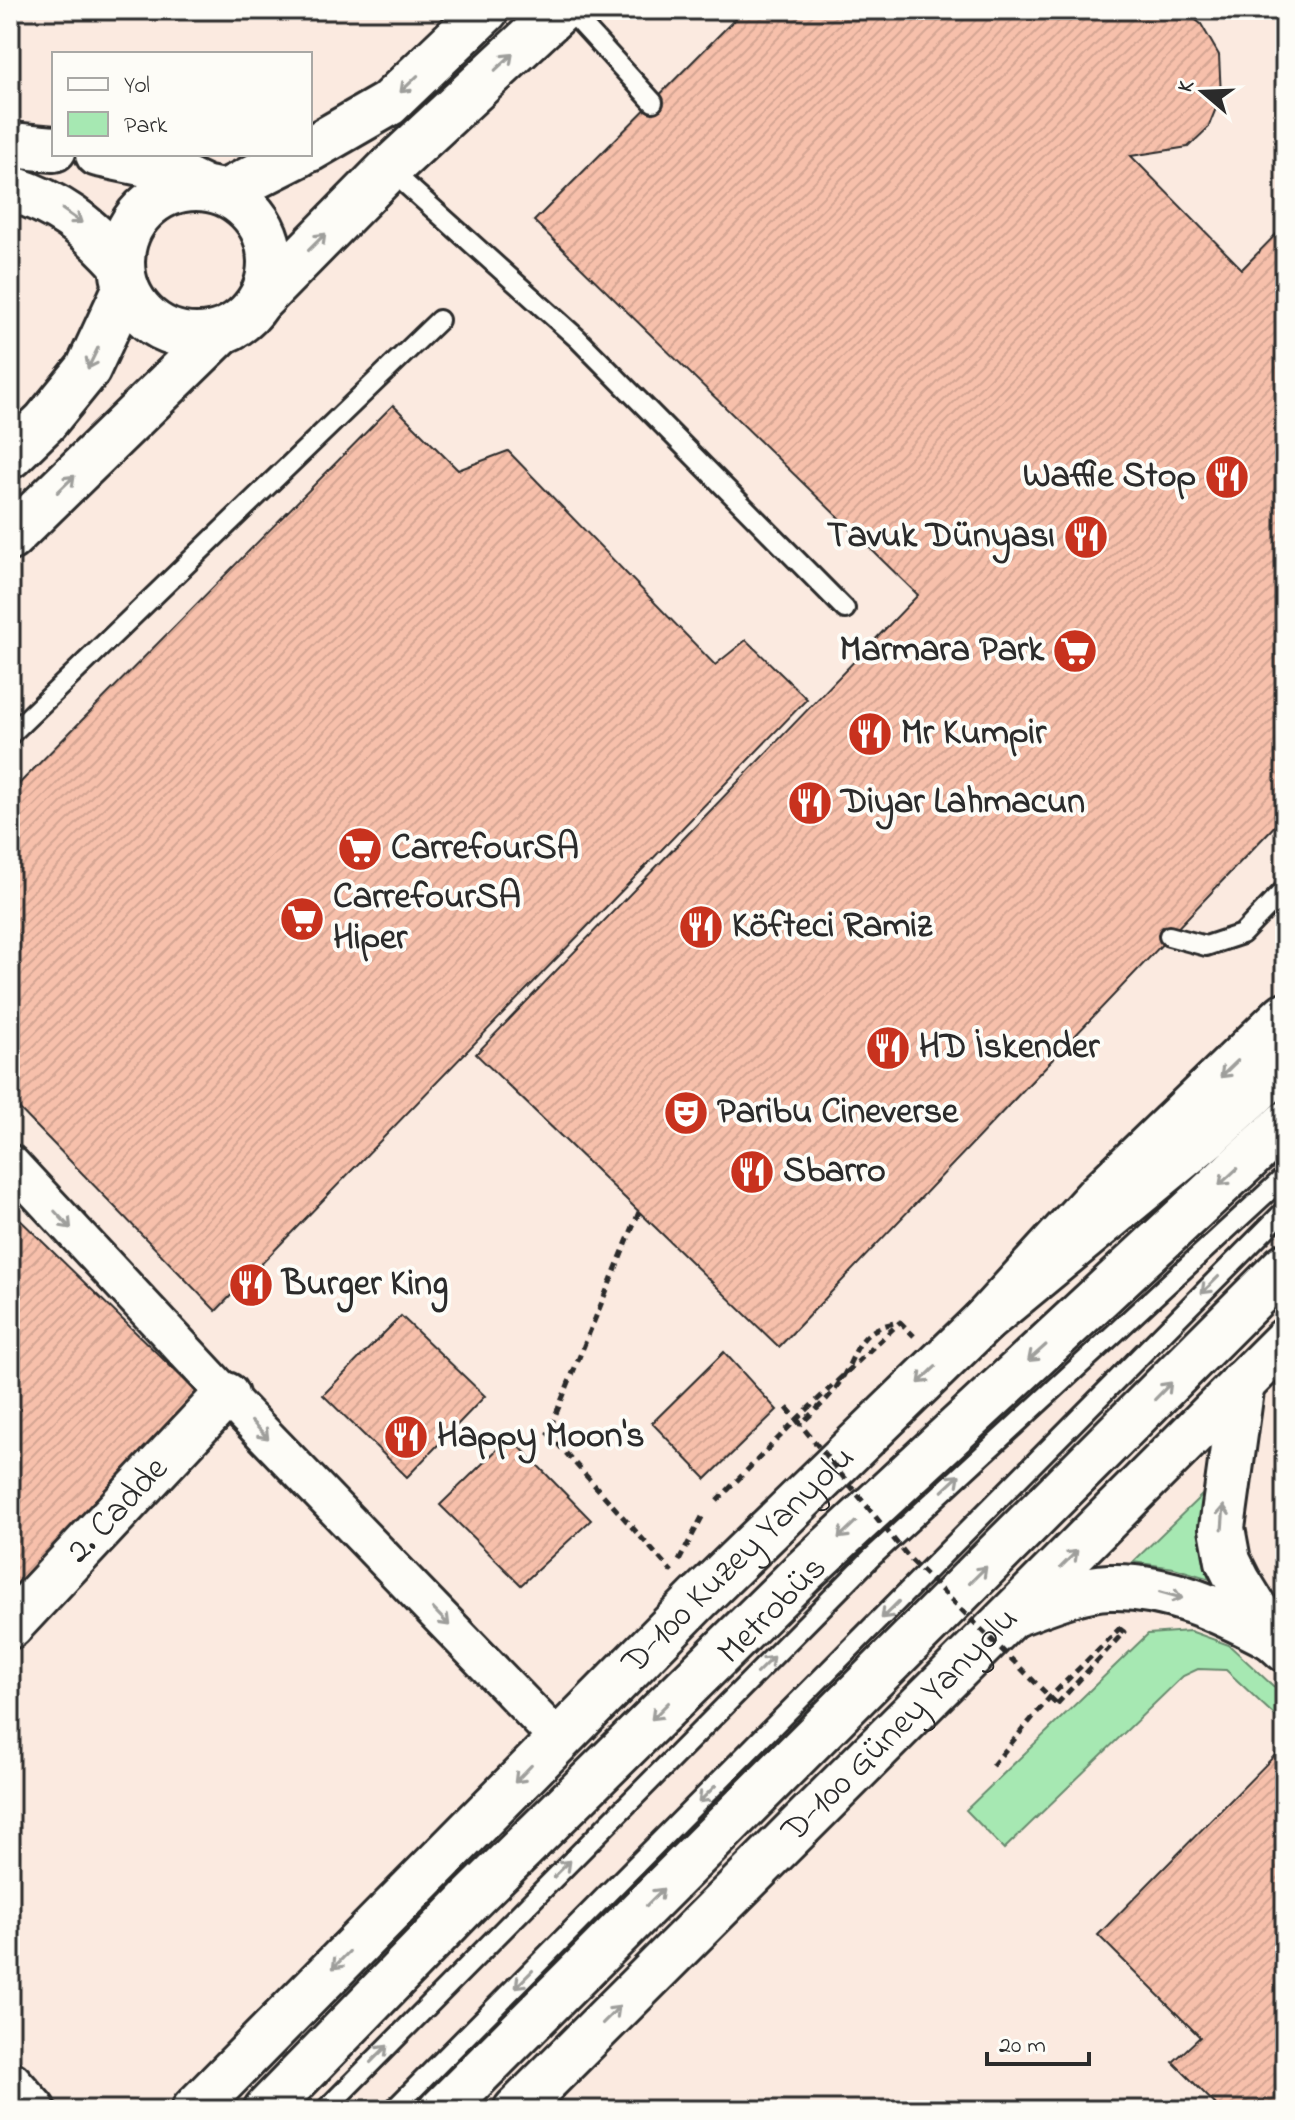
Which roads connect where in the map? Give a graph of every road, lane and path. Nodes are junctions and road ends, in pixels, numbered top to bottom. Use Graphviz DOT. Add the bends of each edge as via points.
graph roads {
  1 [pos="486,10"];
  2 [pos="560,10"];
  3 [pos="569,10"];
  4 [pos="653,102"];
  5 [pos="10,145"];
  6 [pos="312,148"];
  7 [pos="52,149"];
  8 [pos="108,156"];
  9 [pos="295,156"];
  10 [pos="389,169"];
  11 [pos="10,188"];
  12 [pos="212,189"];
  13 [pos="124,275"];
  14 [pos="262,298"];
  15 [pos="439,320"];
  16 [pos="218,335"];
  17 [pos="10,456"];
  18 [pos="10,538"];
  19 [pos="845,609"];
  20 [pos="10,735"];
  21 [pos="1285,889"];
  22 [pos="1169,936"];
  23 [pos="1285,1015"];
  24 [pos="1285,1064"];
  25 [pos="1285,1124"];
  26 [pos="10,1163"];
  27 [pos="1285,1176"];
  28 [pos="1285,1210"];
  29 [pos="639,1212"];
  30 [pos="1285,1266"];
  31 [pos="984,1321"];
  32 [pos="1285,1341"];
  33 [pos="1242,1383"];
  34 [pos="226,1395"];
  35 [pos="796,1420"];
  36 [pos="717,1501"];
  37 [pos="673,1573"];
  38 [pos="1014,1614"];
  39 [pos="10,1626"];
  40 [pos="1279,1643"];
  41 [pos="1050,1697"];
  42 [pos="558,1739"];
  43 [pos="992,1766"];
  44 [pos="10,2084"];
  45 [pos="33,2110"];
  46 [pos="194,2110"];
  47 [pos="266,2110"];
  48 [pos="325,2110"];
  49 [pos="393,2110"];
  50 [pos="442,2110"];
  51 [pos="516,2110"];
  1 -- 6 [label="main road, one-way" via="388,104"];
  10 -- 2 [label="main road, one-way"];
  3 -- 4 [label="lane"];
  5 -- 7 [label="main road"];
  8 -- 12 [label="main road" via="160,167"];
  9 -- 12 [label="main road"];
  14 -- 10 [label="main road, one-way"];
  10 -- 19 [label="lane" via="577,338"];
  11 -- 13 [label="main road, one-way" via="49,201 92,230"];
  12 -- 13 [label="main road" via="176,189 153,200 125,239"];
  12 -- 14 [label="main road" via="246,205 261,224 270,247"];
  13 -- 16 [label="main road" via="143,314 169,332"];
  13 -- 17 [label="main road, one-way" via="88,369"];
  14 -- 16 [label="main road" via="248,315"];
  15 -- 20 [label="lane"];
  18 -- 16 [label="main road, one-way"];
  21 -- 22 [label="lane" via="1242,934 1206,946"];
  23 -- 31 [label="main road, D-100 Kuzey Yanyolu, one-way" via="1099,1195"];
  24 -- 31 [label="main road" via="1210,1134"];
  25 -- 47 [label="main road, one-way" via="938,1443 659,1711"];
  26 -- 34 [label="street, one-way"];
  48 -- 27 [label="lane, Metrobüs, one-way" via="870,1559"];
  28 -- 49 [label="lane, one-way"];
  29 -- 37 [label="path" via="548,1433"];
  50 -- 30 [label="main road, one-way"];
  31 -- 42 [label="main road, D-100 Kuzey Yanyolu, one-way"];
  32 -- 33 [label="main road, D-100 Güney Yanyolu"];
  38 -- 33 [label="main road, D-100 Güney Yanyolu, one-way"];
  40 -- 33 [label="main road, one-way" via="1228,1561 1222,1528"];
  34 -- 39 [label="main road, 2. Cadde"];
  34 -- 42 [label="street, one-way"];
  35 -- 35 [label="path, bridge" via="787,1408 801,1424 838,1386 852,1352 877,1325 900,1322"];
  35 -- 36 [label="path"];
  35 -- 41 [label="path, bridge" via="910,1559"];
  38 -- 40 [label="main road, one-way" via="1107,1587 1157,1591 1211,1606"];
  51 -- 38 [label="main road, D-100 Güney Yanyolu, one-way"];
  41 -- 41 [label="path, bridge" via="1057,1704 1124,1632 1120,1629"];
  41 -- 43 [label="path"];
  42 -- 46 [label="main road, D-100 Kuzey Yanyolu, one-way"];
  44 -- 45 [label="main road"];
}
